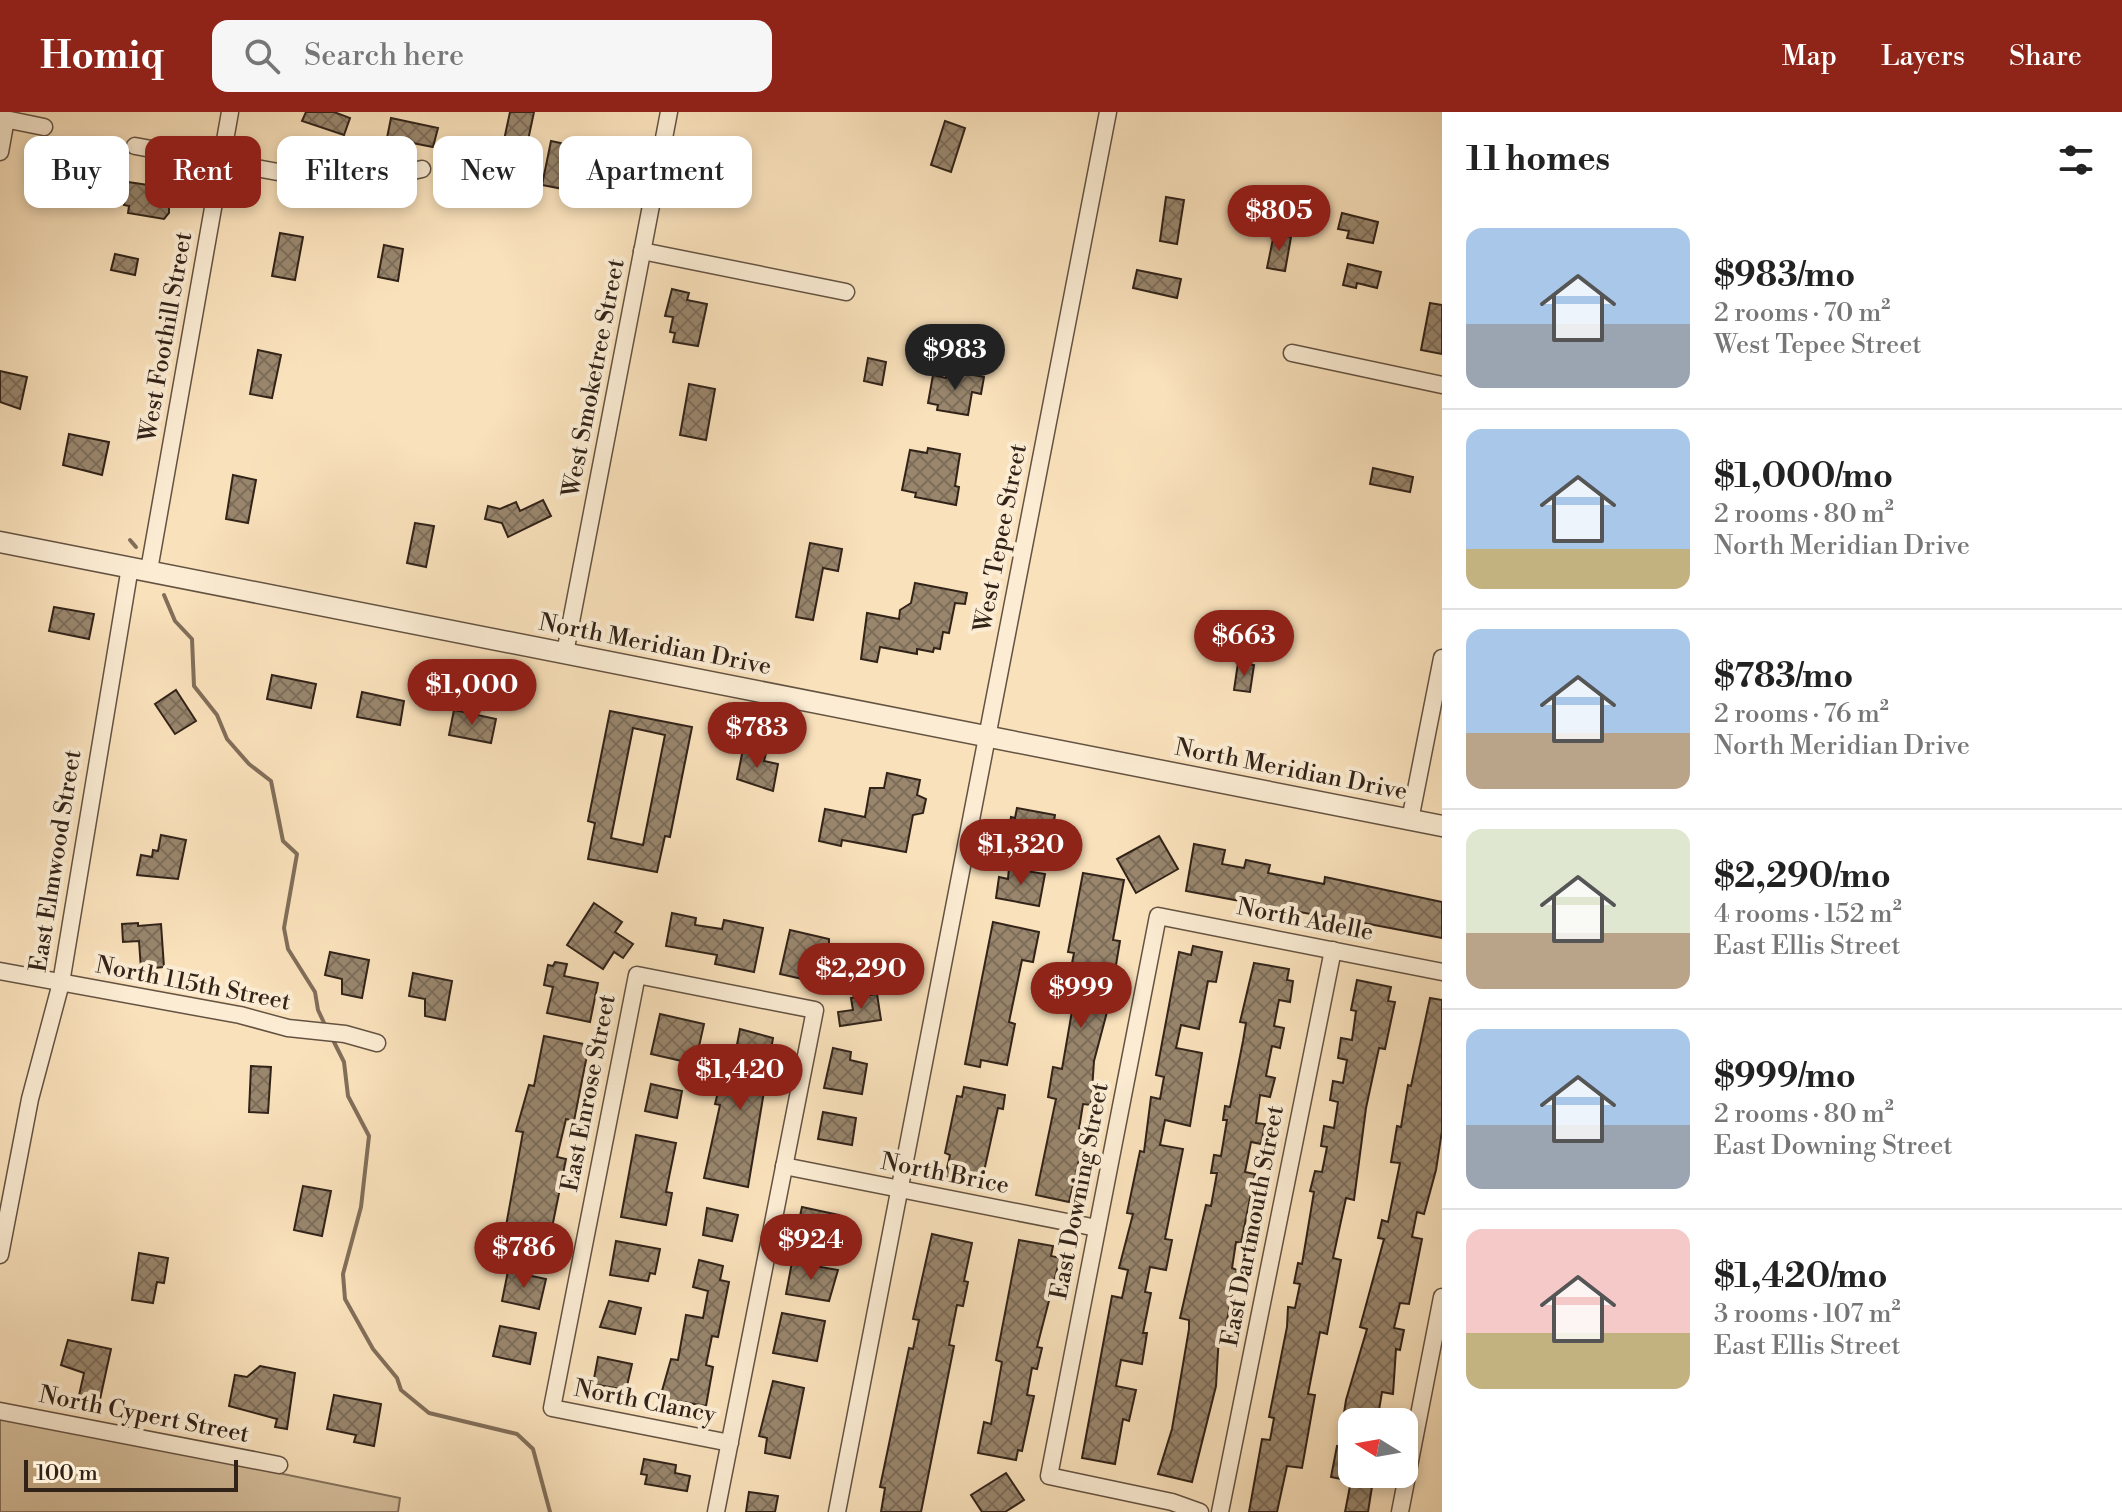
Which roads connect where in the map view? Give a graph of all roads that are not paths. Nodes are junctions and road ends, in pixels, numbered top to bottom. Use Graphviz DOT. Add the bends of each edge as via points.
graph roads {
  1 [pos="230,112"];
  2 [pos="669,112"];
  3 [pos="1108,112"];
  4 [pos="3,118"];
  5 [pos="44,127"];
  6 [pos="225,136"];
  7 [pos="135,146"];
  8 [pos="145,148"];
  9 [pos="0,152"];
  10 [pos="261,167"];
  11 [pos="422,169"];
  12 [pos="211,208"];
  13 [pos="642,251"];
  14 [pos="846,292"];
  15 [pos="1292,353"];
  16 [pos="1442,385"];
  17 [pos="0,542"];
  18 [pos="140,569"];
  19 [pos="565,653"];
  20 [pos="1442,658"];
  21 [pos="988,738"];
  22 [pos="1410,820"];
  23 [pos="1442,826"];
  24 [pos="1158,916"];
  25 [pos="1333,950"];
  26 [pos="0,971"];
  27 [pos="1442,972"];
  28 [pos="61,983"];
  29 [pos="377,1043"];
  30 [pos="784,1166"];
  31 [pos="899,1190"];
  32 [pos="1097,1228"];
  33 [pos="0,1255"];
  34 [pos="1442,1297"];
  35 [pos="552,1408"];
  36 [pos="0,1411"];
  37 [pos="730,1443"];
  38 [pos="279,1465"];
  39 [pos="716,1512"];
  40 [pos="837,1512"];
  41 [pos="1200,1512"];
  42 [pos="1220,1512"];
  43 [pos="1400,1512"];
  1 -- 6 [label="street, West Foothill Street"];
  2 -- 13 [label="street, West Smoketree Street"];
  3 -- 21 [label="street, West Tepee Street"];
  4 -- 5 [label="street"];
  4 -- 9 [label="street"];
  7 -- 8 [label="street"];
  10 -- 11 [label="street" via="349,185"];
  12 -- 18 [label="street, West Foothill Street"];
  13 -- 14 [label="street"];
  13 -- 19 [label="street, West Smoketree Street"];
  15 -- 16 [label="street"];
  17 -- 18 [label="street, North Meridian Drive"];
  18 -- 19 [label="street, North Meridian Drive"];
  18 -- 28 [label="street, East Elmwood Street"];
  19 -- 21 [label="street, North Meridian Drive"];
  20 -- 22 [label="street"];
  21 -- 22 [label="street, North Meridian Drive"];
  21 -- 31 [label="street, West Tepee Street"];
  22 -- 23 [label="street, North Meridian Drive"];
  24 -- 25 [label="street, North Adelle"];
  24 -- 32 [label="street, East Downing Street"];
  25 -- 27 [label="street, North Adelle"];
  25 -- 42 [label="street, East Dartmouth Street"];
  26 -- 28 [label="street, North 115th Street"];
  28 -- 29 [label="street, North 115th Street"];
  28 -- 33 [label="street, East Elmwood Street" via="30,1099"];
  30 -- 31 [label="street, North Brice"];
  30 -- 35 [label="street, East Enrose Street" via="815,1010 637,975"];
  30 -- 37 [label="street"];
  31 -- 32 [label="street, North Brice"];
  31 -- 40 [label="street, West Tepee Street"];
  32 -- 41 [label="street, East Downing Street" via="1049,1476"];
  34 -- 43 [label="street"];
  35 -- 37 [label="street, North Clancy"];
  36 -- 38 [label="street, North Cypert Street"];
  37 -- 39 [label="street"];
}
